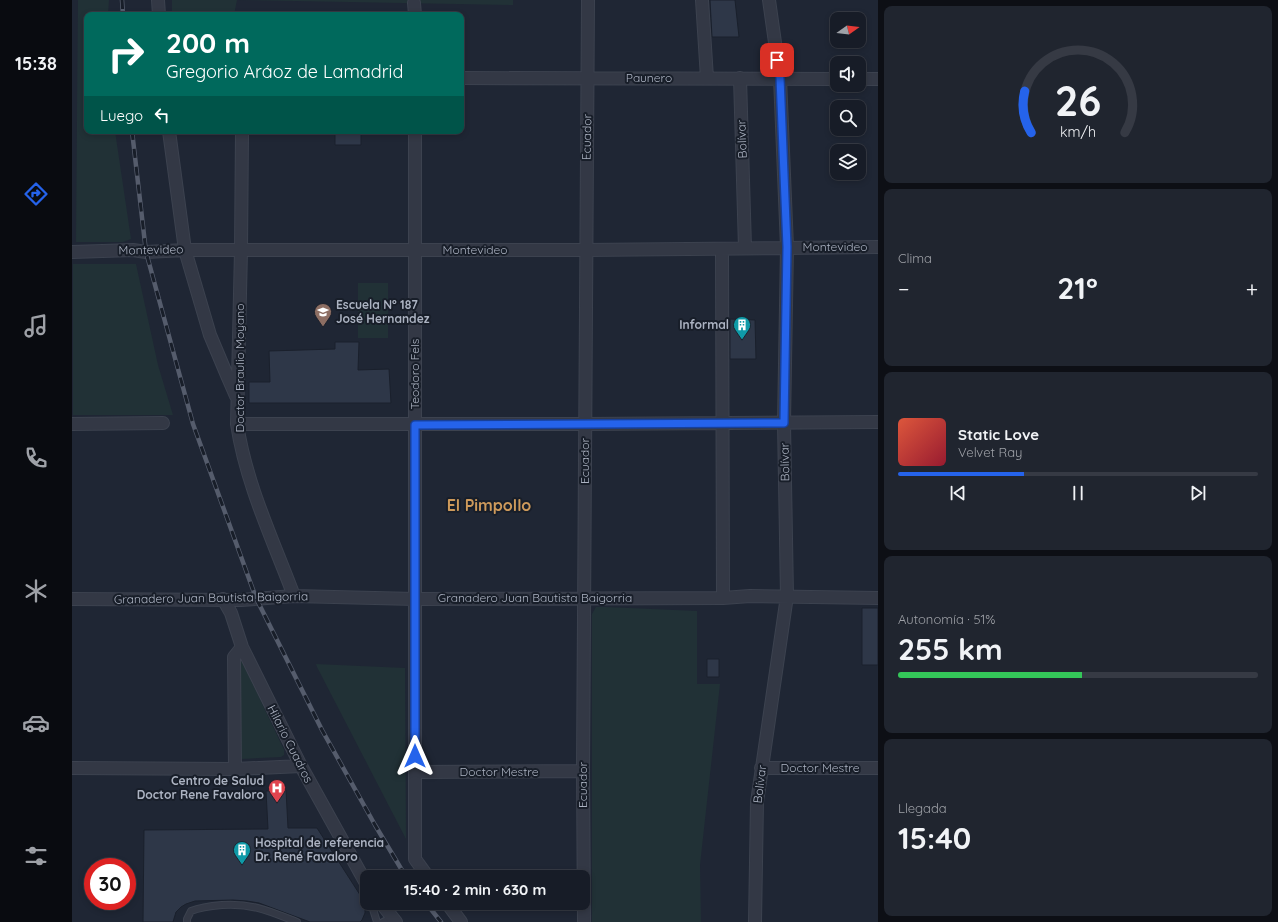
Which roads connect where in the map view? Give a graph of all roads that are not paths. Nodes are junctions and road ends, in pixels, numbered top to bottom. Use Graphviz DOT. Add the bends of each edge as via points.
graph roads {
  1 [pos="158,0"];
  2 [pos="588,0"];
  3 [pos="702,0"];
  4 [pos="770,0"];
  5 [pos="159,12"];
  6 [pos="464,78"];
  7 [pos="588,78"];
  8 [pos="707,78"];
  9 [pos="740,78"];
  10 [pos="780,78"];
  11 [pos="830,78"];
  12 [pos="866,79"];
  13 [pos="878,79"];
  14 [pos="169,134"];
  15 [pos="242,134"];
  16 [pos="415,134"];
  17 [pos="787,247"];
  18 [pos="878,247"];
  19 [pos="745,248"];
  20 [pos="722,249"];
  21 [pos="184,250"];
  22 [pos="241,250"];
  23 [pos="415,250"];
  24 [pos="586,250"];
  25 [pos="72,252"];
  26 [pos="238,399"];
  27 [pos="878,422"];
  28 [pos="163,423"];
  29 [pos="784,423"];
  30 [pos="72,424"];
  31 [pos="237,424"];
  32 [pos="585,424"];
  33 [pos="723,424"];
  34 [pos="415,425"];
  35 [pos="294,596"];
  36 [pos="788,596"];
  37 [pos="584,598"];
  38 [pos="723,598"];
  39 [pos="878,598"];
  40 [pos="72,599"];
  41 [pos="223,599"];
  42 [pos="415,599"];
  43 [pos="242,647"];
  44 [pos="301,766"];
  45 [pos="72,768"];
  46 [pos="761,768"];
  47 [pos="878,768"];
  48 [pos="235,769"];
  49 [pos="583,771"];
  50 [pos="415,772"];
  51 [pos="423,870"];
  52 [pos="360,872"];
  53 [pos="373,910"];
  54 [pos="385,910"];
  55 [pos="452,910"];
  56 [pos="390,920"];
  57 [pos="187,922"];
  58 [pos="297,922"];
  59 [pos="377,922"];
  60 [pos="461,922"];
  61 [pos="584,922"];
  62 [pos="755,922"];
  1 -- 5 [label="street"];
  2 -- 7 [label="street, Ecuador"];
  3 -- 8 [label="street"];
  4 -- 10 [label="street, Bolívar"];
  6 -- 7 [label="street, Paunero"];
  7 -- 8 [label="street, Paunero"];
  7 -- 24 [label="street, Ecuador"];
  8 -- 9 [label="street, Paunero"];
  9 -- 10 [label="street, Paunero"];
  9 -- 19 [label="street, Bolívar"];
  10 -- 11 [label="street, Paunero"];
  10 -- 17 [label="street, Bolívar"];
  12 -- 13 [label="street"];
  14 -- 21 [label="street"];
  15 -- 22 [label="street, Doctor Braulio Moyano"];
  16 -- 23 [label="street, Teodoro Fels"];
  17 -- 18 [label="street, Montevideo"];
  17 -- 19 [label="street, Montevideo"];
  17 -- 29 [label="street, Bolívar"];
  19 -- 20 [label="street, Montevideo"];
  20 -- 24 [label="street, Montevideo"];
  20 -- 33 [label="street"];
  21 -- 22 [label="street, Montevideo"];
  21 -- 25 [label="street, Montevideo"];
  21 -- 26 [label="street" via="210,335"];
  22 -- 23 [label="street, Montevideo"];
  22 -- 26 [label="street, Doctor Braulio Moyano"];
  23 -- 24 [label="street, Montevideo"];
  23 -- 34 [label="street, Teodoro Fels"];
  24 -- 32 [label="street, Ecuador"];
  26 -- 31 [label="street, Doctor Braulio Moyano"];
  27 -- 29 [label="street"];
  28 -- 30 [label="street"];
  29 -- 33 [label="street"];
  29 -- 36 [label="street, Bolívar"];
  31 -- 34 [label="street"];
  31 -- 35 [label="street, Doctor Braulio Moyano" via="253,490"];
  32 -- 33 [label="street"];
  32 -- 34 [label="street"];
  32 -- 37 [label="street, Ecuador"];
  33 -- 38 [label="street"];
  34 -- 42 [label="street, Teodoro Fels"];
  35 -- 41 [label="street, Granadero Juan Bautista Baigorria"];
  35 -- 42 [label="street, Granadero Juan Bautista Baigorria"];
  36 -- 38 [label="street, Granadero Juan Bautista Baigorria"];
  36 -- 39 [label="street, Granadero Juan Bautista Baigorria"];
  36 -- 46 [label="street, Bolívar"];
  37 -- 38 [label="street, Granadero Juan Bautista Baigorria"];
  37 -- 42 [label="street, Granadero Juan Bautista Baigorria"];
  37 -- 49 [label="street, Ecuador"];
  40 -- 41 [label="street, Granadero Juan Bautista Baigorria"];
  41 -- 43 [label="street, Hilario Cuadros" via="232,613"];
  42 -- 50 [label="street, Teodoro Fels"];
  43 -- 44 [label="street, Hilario Cuadros"];
  43 -- 48 [label="street" via="234,657"];
  44 -- 48 [label="street"];
  44 -- 52 [label="street, Hilario Cuadros"];
  45 -- 48 [label="street"];
  46 -- 47 [label="street, Doctor Mestre"];
  46 -- 62 [label="street, Bolívar" via="757,802"];
  49 -- 50 [label="street, Doctor Mestre"];
  49 -- 61 [label="street, Ecuador"];
  50 -- 51 [label="street, Teodoro Fels" via="415,859"];
  53 -- 59 [label="lane"];
  54 -- 56 [label="street"];
  55 -- 60 [label="street"];
  57 -- 58 [label="lane" via="191,911 202,907 239,905 257,907"];
}
